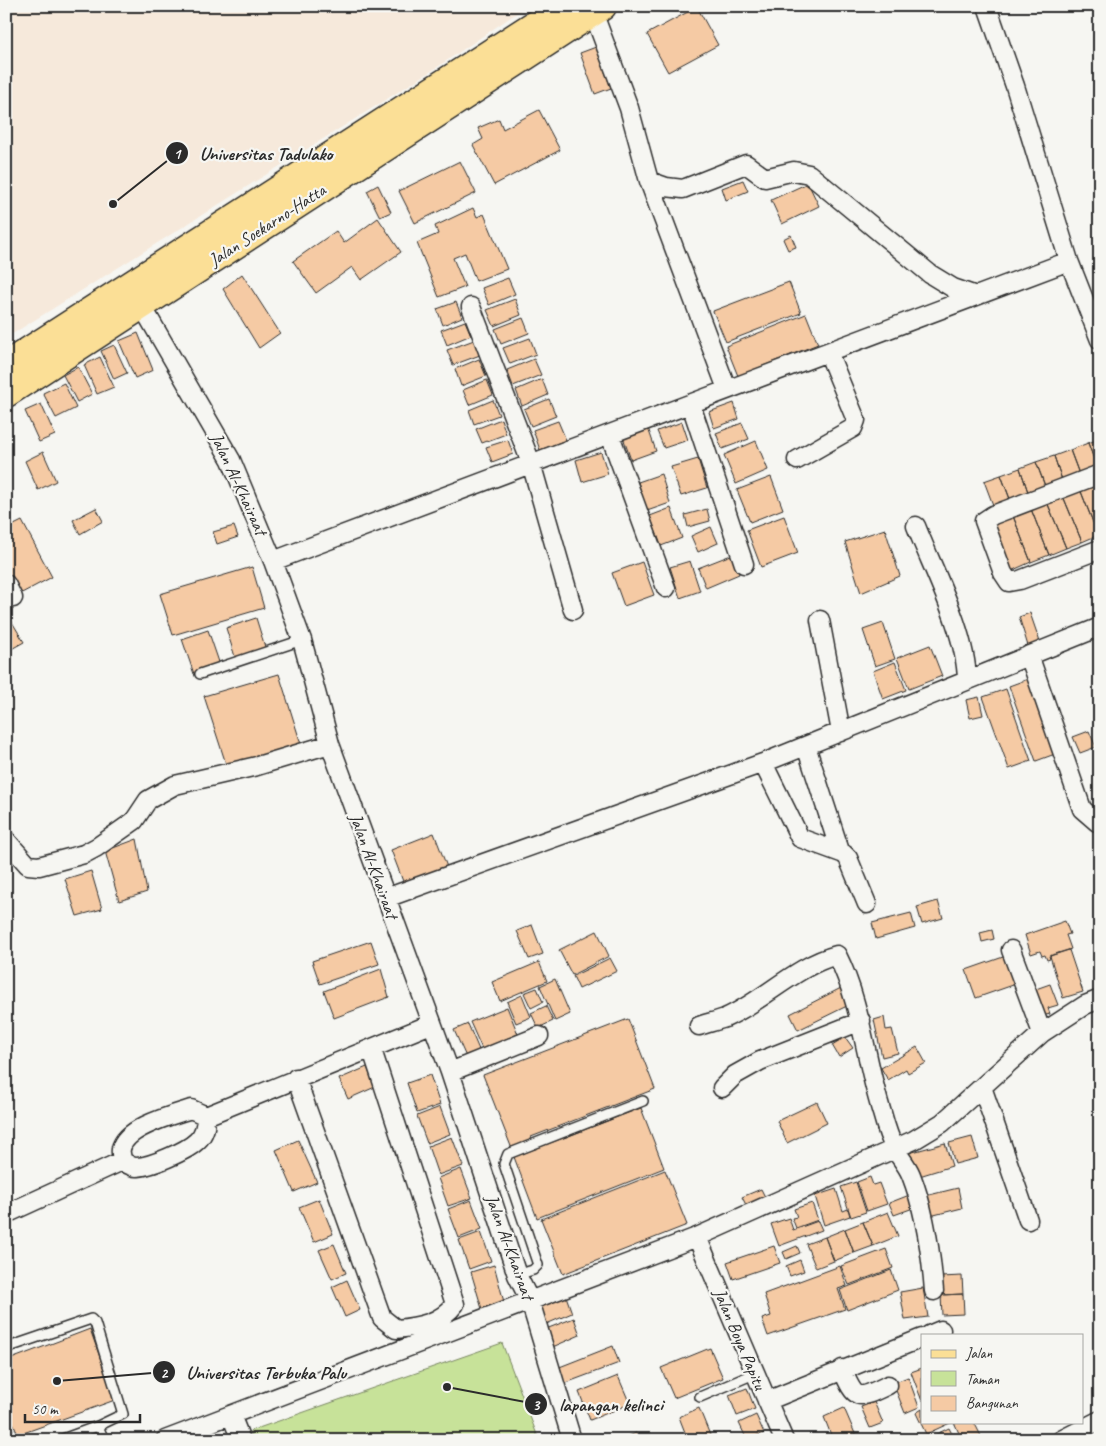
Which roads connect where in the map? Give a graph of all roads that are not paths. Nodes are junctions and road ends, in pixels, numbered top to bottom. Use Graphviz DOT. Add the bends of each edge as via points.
graph roads {
  1 [pos="564,6"];
  2 [pos="987,6"];
  3 [pos="598,9"];
  4 [pos="649,181"];
  5 [pos="1069,261"];
  6 [pos="976,296"];
  7 [pos="142,306"];
  8 [pos="471,307"];
  9 [pos="1100,340"];
  10 [pos="828,352"];
  11 [pos="6,366"];
  12 [pos="727,388"];
  13 [pos="6,393"];
  14 [pos="691,405"];
  15 [pos="610,436"];
  16 [pos="797,460"];
  17 [pos="531,463"];
  18 [pos="1100,474"];
  19 [pos="916,526"];
  20 [pos="1100,549"];
  21 [pos="273,561"];
  22 [pos="744,564"];
  23 [pos="666,588"];
  24 [pos="573,610"];
  25 [pos="820,620"];
  26 [pos="1100,627"];
  27 [pos="302,640"];
  28 [pos="1029,655"];
  29 [pos="200,674"];
  30 [pos="967,680"];
  31 [pos="841,732"];
  32 [pos="330,744"];
  33 [pos="806,746"];
  34 [pos="764,763"];
  35 [pos="1100,822"];
  36 [pos="6,840"];
  37 [pos="840,851"];
  38 [pos="386,898"];
  39 [pos="867,904"];
  40 [pos="1011,950"];
  41 [pos="1100,999"];
  42 [pos="861,1020"];
  43 [pos="431,1024"];
  44 [pos="699,1026"];
  45 [pos="1042,1033"];
  46 [pos="539,1036"];
  47 [pos="372,1050"];
  48 [pos="450,1072"];
  49 [pos="296,1078"];
  50 [pos="982,1087"];
  51 [pos="722,1088"];
  52 [pos="643,1101"];
  53 [pos="206,1116"];
  54 [pos="894,1149"];
  55 [pos="122,1161"];
  56 [pos="6,1214"];
  57 [pos="1028,1220"];
  58 [pos="697,1237"];
  59 [pos="517,1275"];
  60 [pos="934,1291"];
  61 [pos="530,1301"];
  62 [pos="921,1338"];
  63 [pos="6,1348"];
  64 [pos="842,1369"];
  65 [pos="754,1374"];
  66 [pos="888,1385"];
  67 [pos="700,1397"];
  68 [pos="767,1401"];
  69 [pos="231,1415"];
  70 [pos="1100,1420"];
  71 [pos="98,1426"];
  72 [pos="6,1428"];
  73 [pos="11,1440"];
  74 [pos="60,1440"];
  75 [pos="104,1440"];
  76 [pos="165,1440"];
  77 [pos="240,1440"];
  78 [pos="572,1440"];
  79 [pos="784,1440"];
  80 [pos="1061,1440"];
  1 -- 11 [label="main road, Jalan Soekarno-Hatta"];
  2 -- 5 [label="street"];
  3 -- 4 [label="street"];
  3 -- 7 [label="main road, Jalan Soekarno-Hatta"];
  4 -- 6 [label="street" via="683,189 746,164 768,179 794,171 809,174 930,274 953,288"];
  4 -- 12 [label="street"];
  5 -- 6 [label="street"];
  5 -- 9 [label="street"];
  6 -- 10 [label="street"];
  7 -- 13 [label="main road, Jalan Soekarno-Hatta"];
  7 -- 21 [label="street, Jalan Al-Khairaat" via="231,460"];
  8 -- 17 [label="street"];
  10 -- 12 [label="street"];
  10 -- 16 [label="street" via="856,420 853,428"];
  12 -- 14 [label="street"];
  14 -- 15 [label="street"];
  14 -- 22 [label="street"];
  15 -- 17 [label="street"];
  15 -- 23 [label="street"];
  17 -- 21 [label="street"];
  17 -- 24 [label="street"];
  18 -- 20 [label="street" via="984,521 1009,582"];
  19 -- 30 [label="street" via="958,633 967,661"];
  21 -- 27 [label="street, Jalan Al-Khairaat"];
  25 -- 31 [label="street"];
  26 -- 28 [label="street"];
  27 -- 29 [label="lane"];
  27 -- 32 [label="street, Jalan Al-Khairaat"];
  28 -- 30 [label="street"];
  28 -- 35 [label="street" via="1082,810"];
  30 -- 31 [label="street"];
  31 -- 33 [label="street"];
  32 -- 36 [label="street" via="257,766 175,785 148,800 134,821 84,854 39,866 28,865"];
  32 -- 38 [label="street, Jalan Al-Khairaat"];
  33 -- 34 [label="street"];
  33 -- 37 [label="street"];
  34 -- 37 [label="street" via="800,838"];
  34 -- 38 [label="street"];
  37 -- 39 [label="street" via="848,858"];
  38 -- 43 [label="street, Jalan Al-Khairaat"];
  40 -- 45 [label="street"];
  41 -- 45 [label="street"];
  42 -- 44 [label="street" via="849,979 836,955 796,974 726,1017"];
  42 -- 51 [label="street" via="760,1061 735,1075"];
  42 -- 54 [label="street" via="881,1112"];
  43 -- 47 [label="street"];
  43 -- 48 [label="street, Jalan Al-Khairaat"];
  45 -- 50 [label="street"];
  46 -- 48 [label="street"];
  47 -- 49 [label="street"];
  47 -- 49 [label="street" via="456,1304 446,1316 419,1327 396,1329 382,1318"];
  48 -- 59 [label="street, Jalan Al-Khairaat"];
  49 -- 53 [label="street"];
  50 -- 54 [label="street" via="942,1123"];
  50 -- 57 [label="street"];
  52 -- 59 [label="lane" via="508,1154 504,1164 538,1265"];
  53 -- 55 [label="street" via="205,1129 197,1141 179,1152 145,1166 133,1167"];
  53 -- 55 [label="street" via="191,1109 139,1129 127,1136 121,1148"];
  54 -- 58 [label="street"];
  54 -- 60 [label="street" via="911,1174 925,1224"];
  55 -- 56 [label="street"];
  58 -- 61 [label="street"];
  58 -- 65 [label="street, Jalan Boya Papitu"];
  59 -- 61 [label="street, Jalan Al-Khairaat"];
  61 -- 69 [label="street"];
  61 -- 78 [label="street, Jalan Al-Khairaat"];
  62 -- 64 [label="street"];
  63 -- 71 [label="lane" via="91,1319 95,1323 123,1414"];
  64 -- 66 [label="street" via="853,1393 858,1396"];
  64 -- 68 [label="street"];
  65 -- 67 [label="lane"];
  65 -- 68 [label="street, Jalan Boya Papitu"];
  68 -- 79 [label="street, Jalan Boya Papitu"];
  69 -- 76 [label="street"];
  69 -- 77 [label="street"];
  70 -- 80 [label="street"];
  71 -- 74 [label="lane"];
  71 -- 75 [label="lane"];
  72 -- 73 [label="lane"];
}
